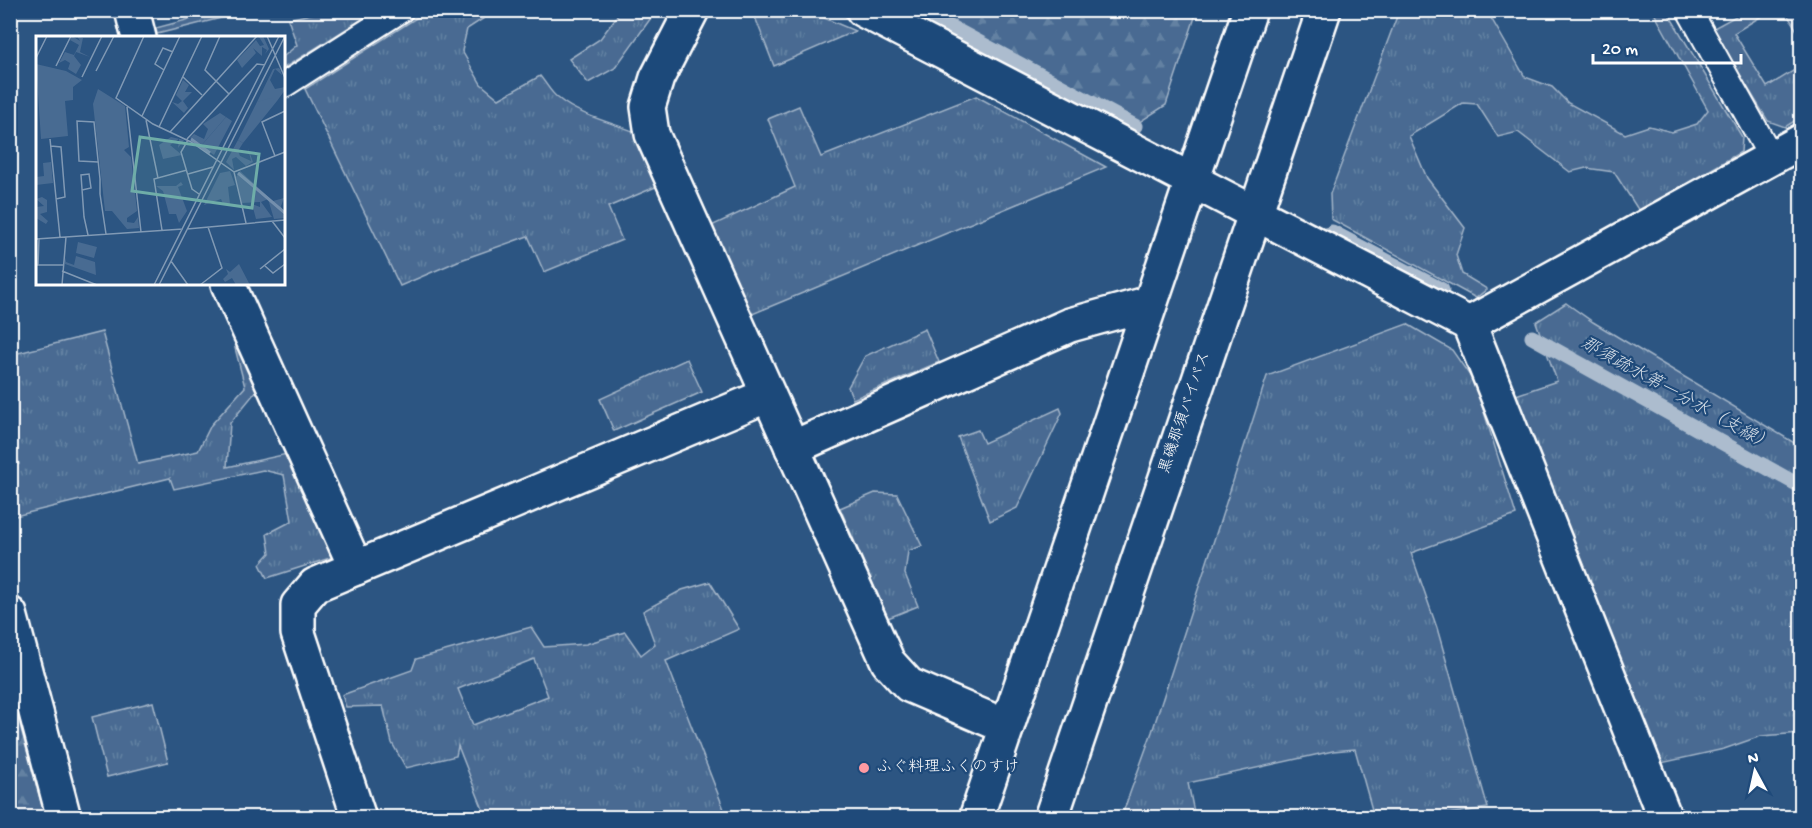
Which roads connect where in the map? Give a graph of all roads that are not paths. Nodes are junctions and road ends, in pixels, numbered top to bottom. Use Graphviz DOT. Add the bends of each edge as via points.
graph roads {
  1 [pos="132,10"];
  2 [pos="401,10"];
  3 [pos="692,10"];
  4 [pos="863,10"];
  5 [pos="1250,10"];
  6 [pos="1324,10"];
  7 [pos="1689,10"];
  8 [pos="138,36"];
  9 [pos="285,84"];
  10 [pos="1802,141"];
  11 [pos="1771,158"];
  12 [pos="1191,182"];
  13 [pos="1253,214"];
  14 [pos="228,285"];
  15 [pos="1150,303"];
  16 [pos="1469,324"];
  17 [pos="768,395"];
  18 [pos="792,448"];
  19 [pos="356,568"];
  20 [pos="10,614"];
  21 [pos="1007,727"];
  22 [pos="64,818"];
  23 [pos="359,818"];
  24 [pos="976,818"];
  25 [pos="1051,818"];
  26 [pos="1665,818"];
  1 -- 8 [label="street"];
  2 -- 9 [label="lane"];
  3 -- 17 [label="street" via="657,78 648,107 652,134"];
  4 -- 12 [label="street"];
  5 -- 12 [label="street"];
  6 -- 13 [label="street, 黒磯那須バイパス"];
  7 -- 11 [label="lane"];
  10 -- 11 [label="street"];
  11 -- 16 [label="street"];
  12 -- 13 [label="street"];
  12 -- 15 [label="street"];
  13 -- 16 [label="street"];
  13 -- 25 [label="street, 黒磯那須バイパス"];
  14 -- 19 [label="street"];
  15 -- 18 [label="street" via="1070,325"];
  15 -- 21 [label="street"];
  16 -- 26 [label="street"];
  17 -- 18 [label="street"];
  17 -- 19 [label="street"];
  18 -- 21 [label="street" via="888,662 909,685"];
  19 -- 23 [label="street" via="315,585 298,605 298,633"];
  20 -- 22 [label="street"];
  21 -- 24 [label="street"];
}
